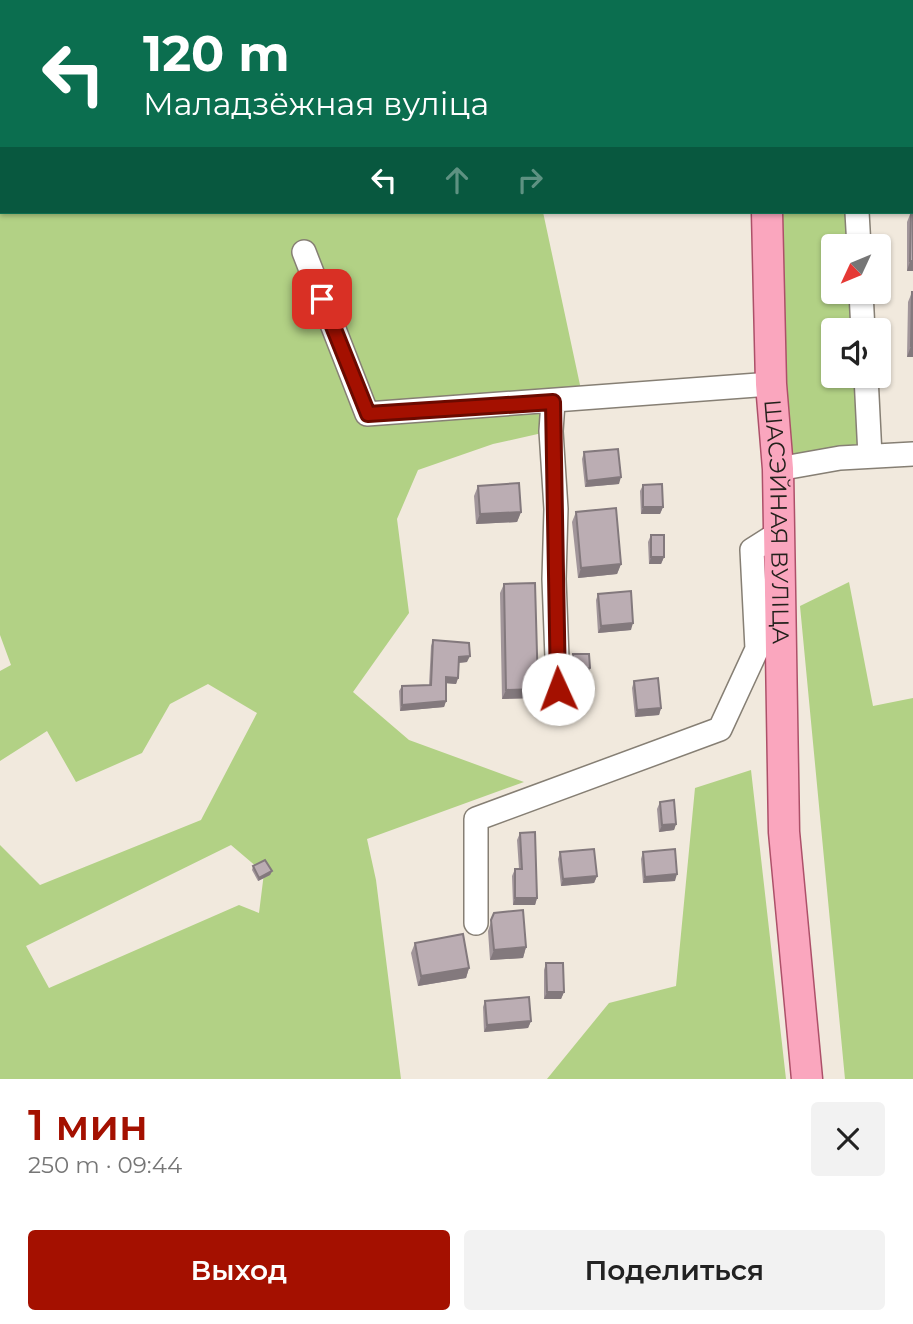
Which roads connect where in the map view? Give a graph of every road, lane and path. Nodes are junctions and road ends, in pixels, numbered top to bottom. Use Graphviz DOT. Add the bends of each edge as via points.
graph roads {
  1 [pos="767,214"];
  2 [pos="857,214"];
  3 [pos="858,234"];
  4 [pos="304,252"];
  5 [pos="771,384"];
  6 [pos="867,388"];
  7 [pos="553,402"];
  8 [pos="913,454"];
  9 [pos="870,456"];
  10 [pos="778,469"];
  11 [pos="779,533"];
  12 [pos="559,711"];
  13 [pos="476,923"];
  14 [pos="807,1079"];
  1 -- 5 [label="main road, ШАСЭЙНАЯ ВУЛІЦА"];
  2 -- 3 [label="street"];
  4 -- 7 [label="street" via="368,414"];
  5 -- 7 [label="street"];
  5 -- 10 [label="main road, ШАСЭЙНАЯ ВУЛІЦА"];
  6 -- 9 [label="street"];
  7 -- 12 [label="street"];
  8 -- 9 [label="street"];
  9 -- 10 [label="street"];
  10 -- 11 [label="main road, ШАСЭЙНАЯ ВУЛІЦА"];
  11 -- 13 [label="street" via="752,550 757,649 720,729 476,819"];
  11 -- 14 [label="main road, ШАСЭЙНАЯ ВУЛІЦА" via="784,832"];
}
